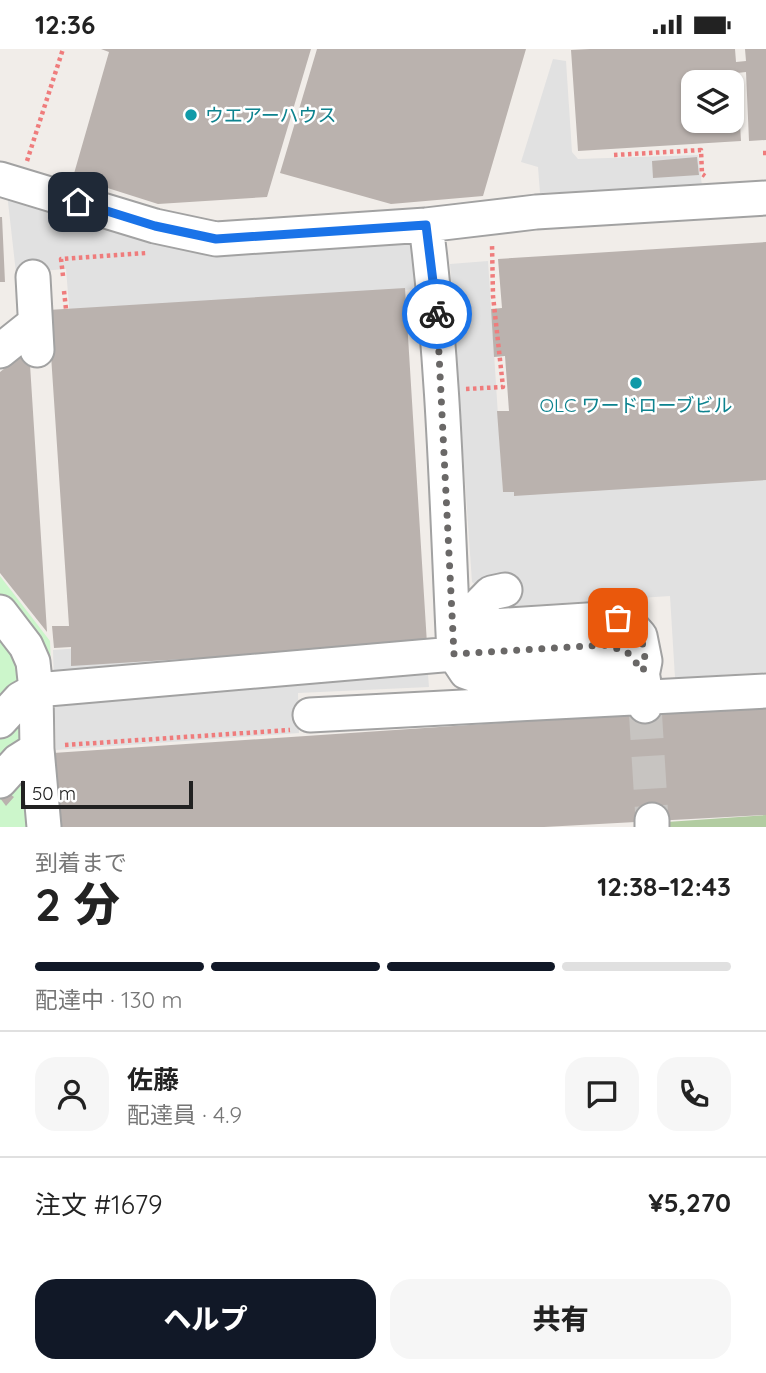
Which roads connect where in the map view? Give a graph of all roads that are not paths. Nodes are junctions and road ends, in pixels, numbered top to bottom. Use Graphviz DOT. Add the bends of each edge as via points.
graph roads {
  1 [pos="12,174"];
  2 [pos="766,198"];
  3 [pos="426,225"];
  4 [pos="33,277"];
  5 [pos="0,351"];
  6 [pos="505,590"];
  7 [pos="0,612"];
  8 [pos="454,643"];
  9 [pos="36,690"];
  10 [pos="766,691"];
  11 [pos="644,692"];
  12 [pos="0,721"];
  13 [pos="307,722"];
  14 [pos="45,747"];
  15 [pos="0,781"];
  16 [pos="44,827"];
  1 -- 3 [label="lane" via="155,226 216,239"];
  2 -- 3 [label="lane" via="536,212"];
  3 -- 8 [label="lane" via="442,390"];
  4 -- 5 [label="lane" via="36,337"];
  6 -- 8 [label="lane" via="491,593"];
  7 -- 9 [label="lane" via="26,646"];
  8 -- 9 [label="lane"];
  8 -- 11 [label="lane" via="607,645 627,652"];
  9 -- 12 [label="lane" via="20,699"];
  9 -- 14 [label="lane"];
  10 -- 11 [label="lane"];
  11 -- 13 [label="lane"];
  14 -- 15 [label="lane" via="18,761"];
  14 -- 16 [label="lane"];
}
